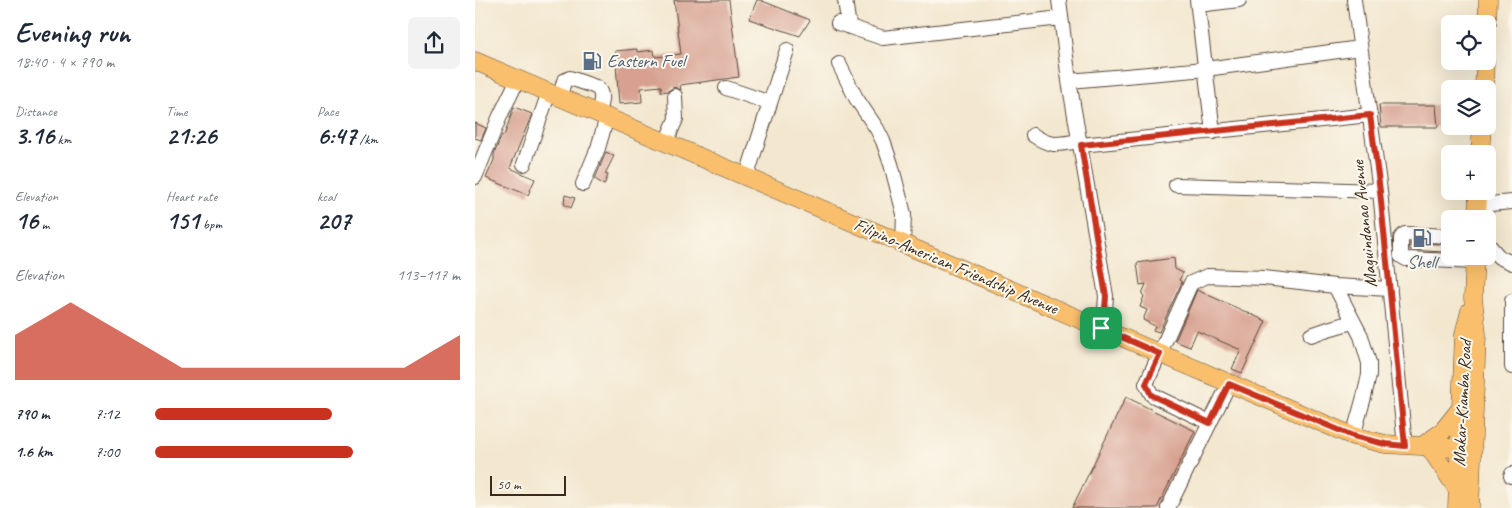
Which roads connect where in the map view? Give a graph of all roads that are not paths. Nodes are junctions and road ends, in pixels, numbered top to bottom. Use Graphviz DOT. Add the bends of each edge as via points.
graph roads {
  1 [pos="845,0"];
  2 [pos="1059,0"];
  3 [pos="1239,0"];
  4 [pos="1354,0"];
  5 [pos="1488,0"];
  6 [pos="1198,3"];
  7 [pos="1487,15"];
  8 [pos="1061,18"];
  9 [pos="1360,48"];
  10 [pos="787,50"];
  11 [pos="475,61"];
  12 [pos="839,64"];
  13 [pos="1206,69"];
  14 [pos="518,79"];
  15 [pos="1069,81"];
  16 [pos="726,88"];
  17 [pos="554,95"];
  18 [pos="675,96"];
  19 [pos="770,102"];
  20 [pos="602,115"];
  21 [pos="1370,115"];
  22 [pos="1213,132"];
  23 [pos="1033,135"];
  24 [pos="666,142"];
  25 [pos="1080,143"];
  26 [pos="524,164"];
  27 [pos="475,177"];
  28 [pos="746,178"];
  29 [pos="583,184"];
  30 [pos="1176,185"];
  31 [pos="1380,191"];
  32 [pos="1512,202"];
  33 [pos="1478,205"];
  34 [pos="1441,236"];
  35 [pos="903,244"];
  36 [pos="1496,254"];
  37 [pos="1441,259"];
  38 [pos="1512,263"];
  39 [pos="1475,265"];
  40 [pos="1335,286"];
  41 [pos="1389,288"];
  42 [pos="1473,298"];
  43 [pos="1512,301"];
  44 [pos="1352,322"];
  45 [pos="1101,328"];
  46 [pos="1311,336"];
  47 [pos="1160,354"];
  48 [pos="1512,366"];
  49 [pos="1229,384"];
  50 [pos="1461,408"];
  51 [pos="1210,423"];
  52 [pos="1353,436"];
  53 [pos="1419,446"];
  54 [pos="1466,448"];
  55 [pos="1458,490"];
  56 [pos="1168,508"];
  57 [pos="1457,508"];
  58 [pos="1470,508"];
  1 -- 8 [label="street" via="844,25 883,38"];
  2 -- 8 [label="street"];
  3 -- 6 [label="street"];
  4 -- 9 [label="street, Maguindanao Avenue"];
  5 -- 7 [label="main road"];
  6 -- 13 [label="street"];
  8 -- 15 [label="street"];
  9 -- 13 [label="street"];
  9 -- 21 [label="street, Maguindanao Avenue"];
  10 -- 19 [label="street"];
  11 -- 14 [label="main road, Filipino-American Friendship Avenue"];
  12 -- 35 [label="street" via="885,149 904,214"];
  13 -- 15 [label="street"];
  13 -- 22 [label="street"];
  14 -- 17 [label="main road, Filipino-American Friendship Avenue"];
  14 -- 27 [label="street"];
  15 -- 25 [label="street"];
  16 -- 19 [label="street"];
  17 -- 20 [label="main road, Filipino-American Friendship Avenue"];
  17 -- 26 [label="street"];
  18 -- 24 [label="street" via="676,119"];
  19 -- 28 [label="street"];
  20 -- 24 [label="main road, Filipino-American Friendship Avenue"];
  20 -- 29 [label="street" via="598,148"];
  21 -- 22 [label="street"];
  21 -- 31 [label="street, Maguindanao Avenue"];
  22 -- 25 [label="street"];
  23 -- 25 [label="street" via="1048,144"];
  24 -- 28 [label="main road, Filipino-American Friendship Avenue"];
  25 -- 45 [label="street" via="1106,296"];
  28 -- 35 [label="main road, Filipino-American Friendship Avenue"];
  30 -- 31 [label="street"];
  31 -- 41 [label="street, Maguindanao Avenue"];
  32 -- 33 [label="street"];
  34 -- 37 [label="street" via="1405,234 1401,238 1401,256 1406,259"];
  35 -- 45 [label="main road, Filipino-American Friendship Avenue"];
  36 -- 38 [label="street"];
  39 -- 42 [label="main road, Makar-Kiamba Road"];
  40 -- 41 [label="street"];
  40 -- 44 [label="street"];
  40 -- 47 [label="street" via="1264,278 1207,276 1198,279 1191,283"];
  41 -- 53 [label="street, Maguindanao Avenue"];
  42 -- 50 [label="main road, Makar-Kiamba Road" via="1465,334"];
  42 -- 54 [label="main road, Makar-Kiamba Road" via="1477,334"];
  43 -- 48 [label="street"];
  44 -- 46 [label="street"];
  44 -- 52 [label="street" via="1361,336 1369,363 1365,398"];
  45 -- 47 [label="main road, Filipino-American Friendship Avenue"];
  47 -- 49 [label="main road, Filipino-American Friendship Avenue"];
  47 -- 51 [label="street" via="1146,384 1151,395"];
  49 -- 51 [label="street"];
  49 -- 52 [label="main road, Filipino-American Friendship Avenue"];
  50 -- 53 [label="main road" via="1442,432"];
  50 -- 54 [label="main road, Makar-Kiamba Road"];
  51 -- 56 [label="street"];
  52 -- 53 [label="main road, Filipino-American Friendship Avenue" via="1385,444"];
  53 -- 54 [label="main road, Filipino-American Friendship Avenue"];
  53 -- 55 [label="main road"];
  54 -- 55 [label="main road, Makar-Kiamba Road"];
  54 -- 58 [label="main road, Makar-Kiamba Road"];
  55 -- 57 [label="main road, Makar-Kiamba Road"];
}
